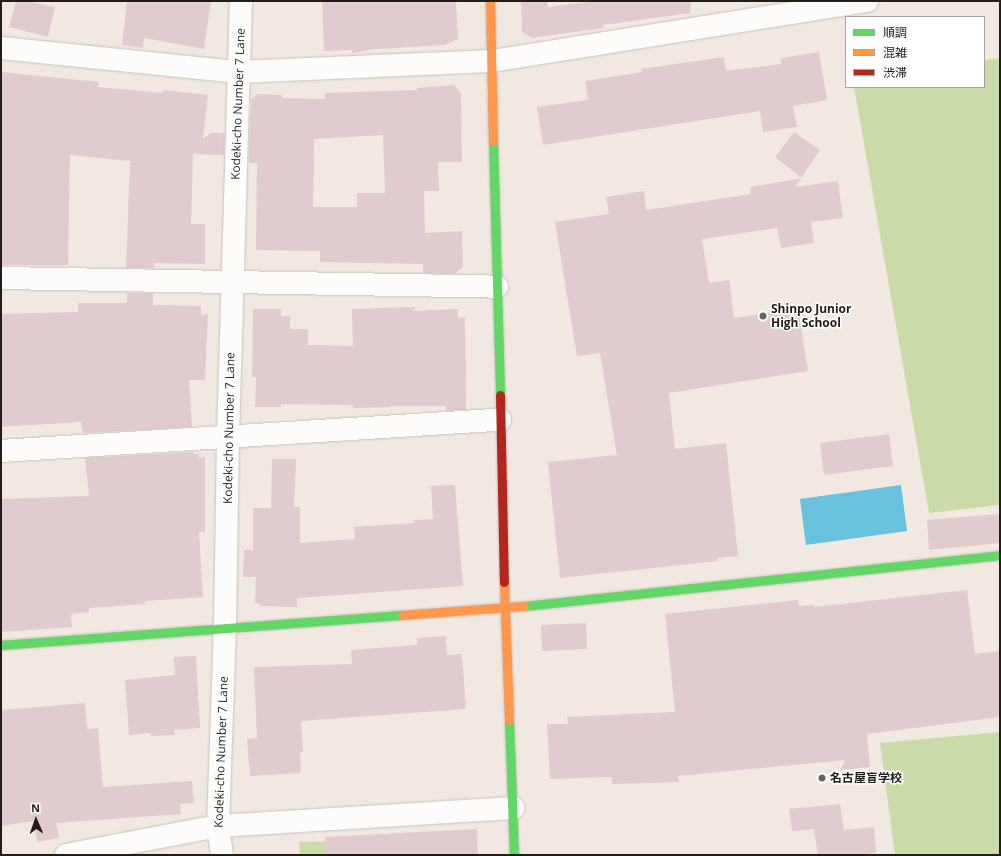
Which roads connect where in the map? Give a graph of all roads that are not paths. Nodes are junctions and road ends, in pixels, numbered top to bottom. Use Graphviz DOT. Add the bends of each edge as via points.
graph roads {
  1 [pos="241,1"];
  2 [pos="490,1"];
  3 [pos="867,1"];
  4 [pos="1,48"];
  5 [pos="492,61"];
  6 [pos="239,72"];
  7 [pos="1,278"];
  8 [pos="233,282"];
  9 [pos="497,287"];
  10 [pos="500,420"];
  11 [pos="228,437"];
  12 [pos="1,452"];
  13 [pos="1000,555"];
  14 [pos="504,608"];
  15 [pos="225,627"];
  16 [pos="1,645"];
  17 [pos="513,808"];
  18 [pos="218,826"];
  19 [pos="66,855"];
  20 [pos="222,855"];
  21 [pos="514,855"];
  1 -- 6 [label="street, Kodeki-cho Number 7 Lane"];
  2 -- 5 [label="street"];
  3 -- 5 [label="street"];
  4 -- 6 [label="street"];
  5 -- 6 [label="street"];
  5 -- 9 [label="street"];
  6 -- 8 [label="street, Kodeki-cho Number 7 Lane"];
  7 -- 8 [label="street"];
  8 -- 9 [label="street"];
  8 -- 11 [label="street, Kodeki-cho Number 7 Lane"];
  9 -- 10 [label="street"];
  10 -- 11 [label="street"];
  10 -- 14 [label="street"];
  11 -- 12 [label="street"];
  11 -- 15 [label="street, Kodeki-cho Number 7 Lane"];
  13 -- 14 [label="street"];
  14 -- 15 [label="street"];
  14 -- 17 [label="street"];
  15 -- 16 [label="street"];
  15 -- 18 [label="street, Kodeki-cho Number 7 Lane"];
  17 -- 18 [label="street"];
  17 -- 21 [label="street"];
  18 -- 19 [label="street"];
  18 -- 20 [label="street, Kodeki-cho Number 7 Lane"];
}
